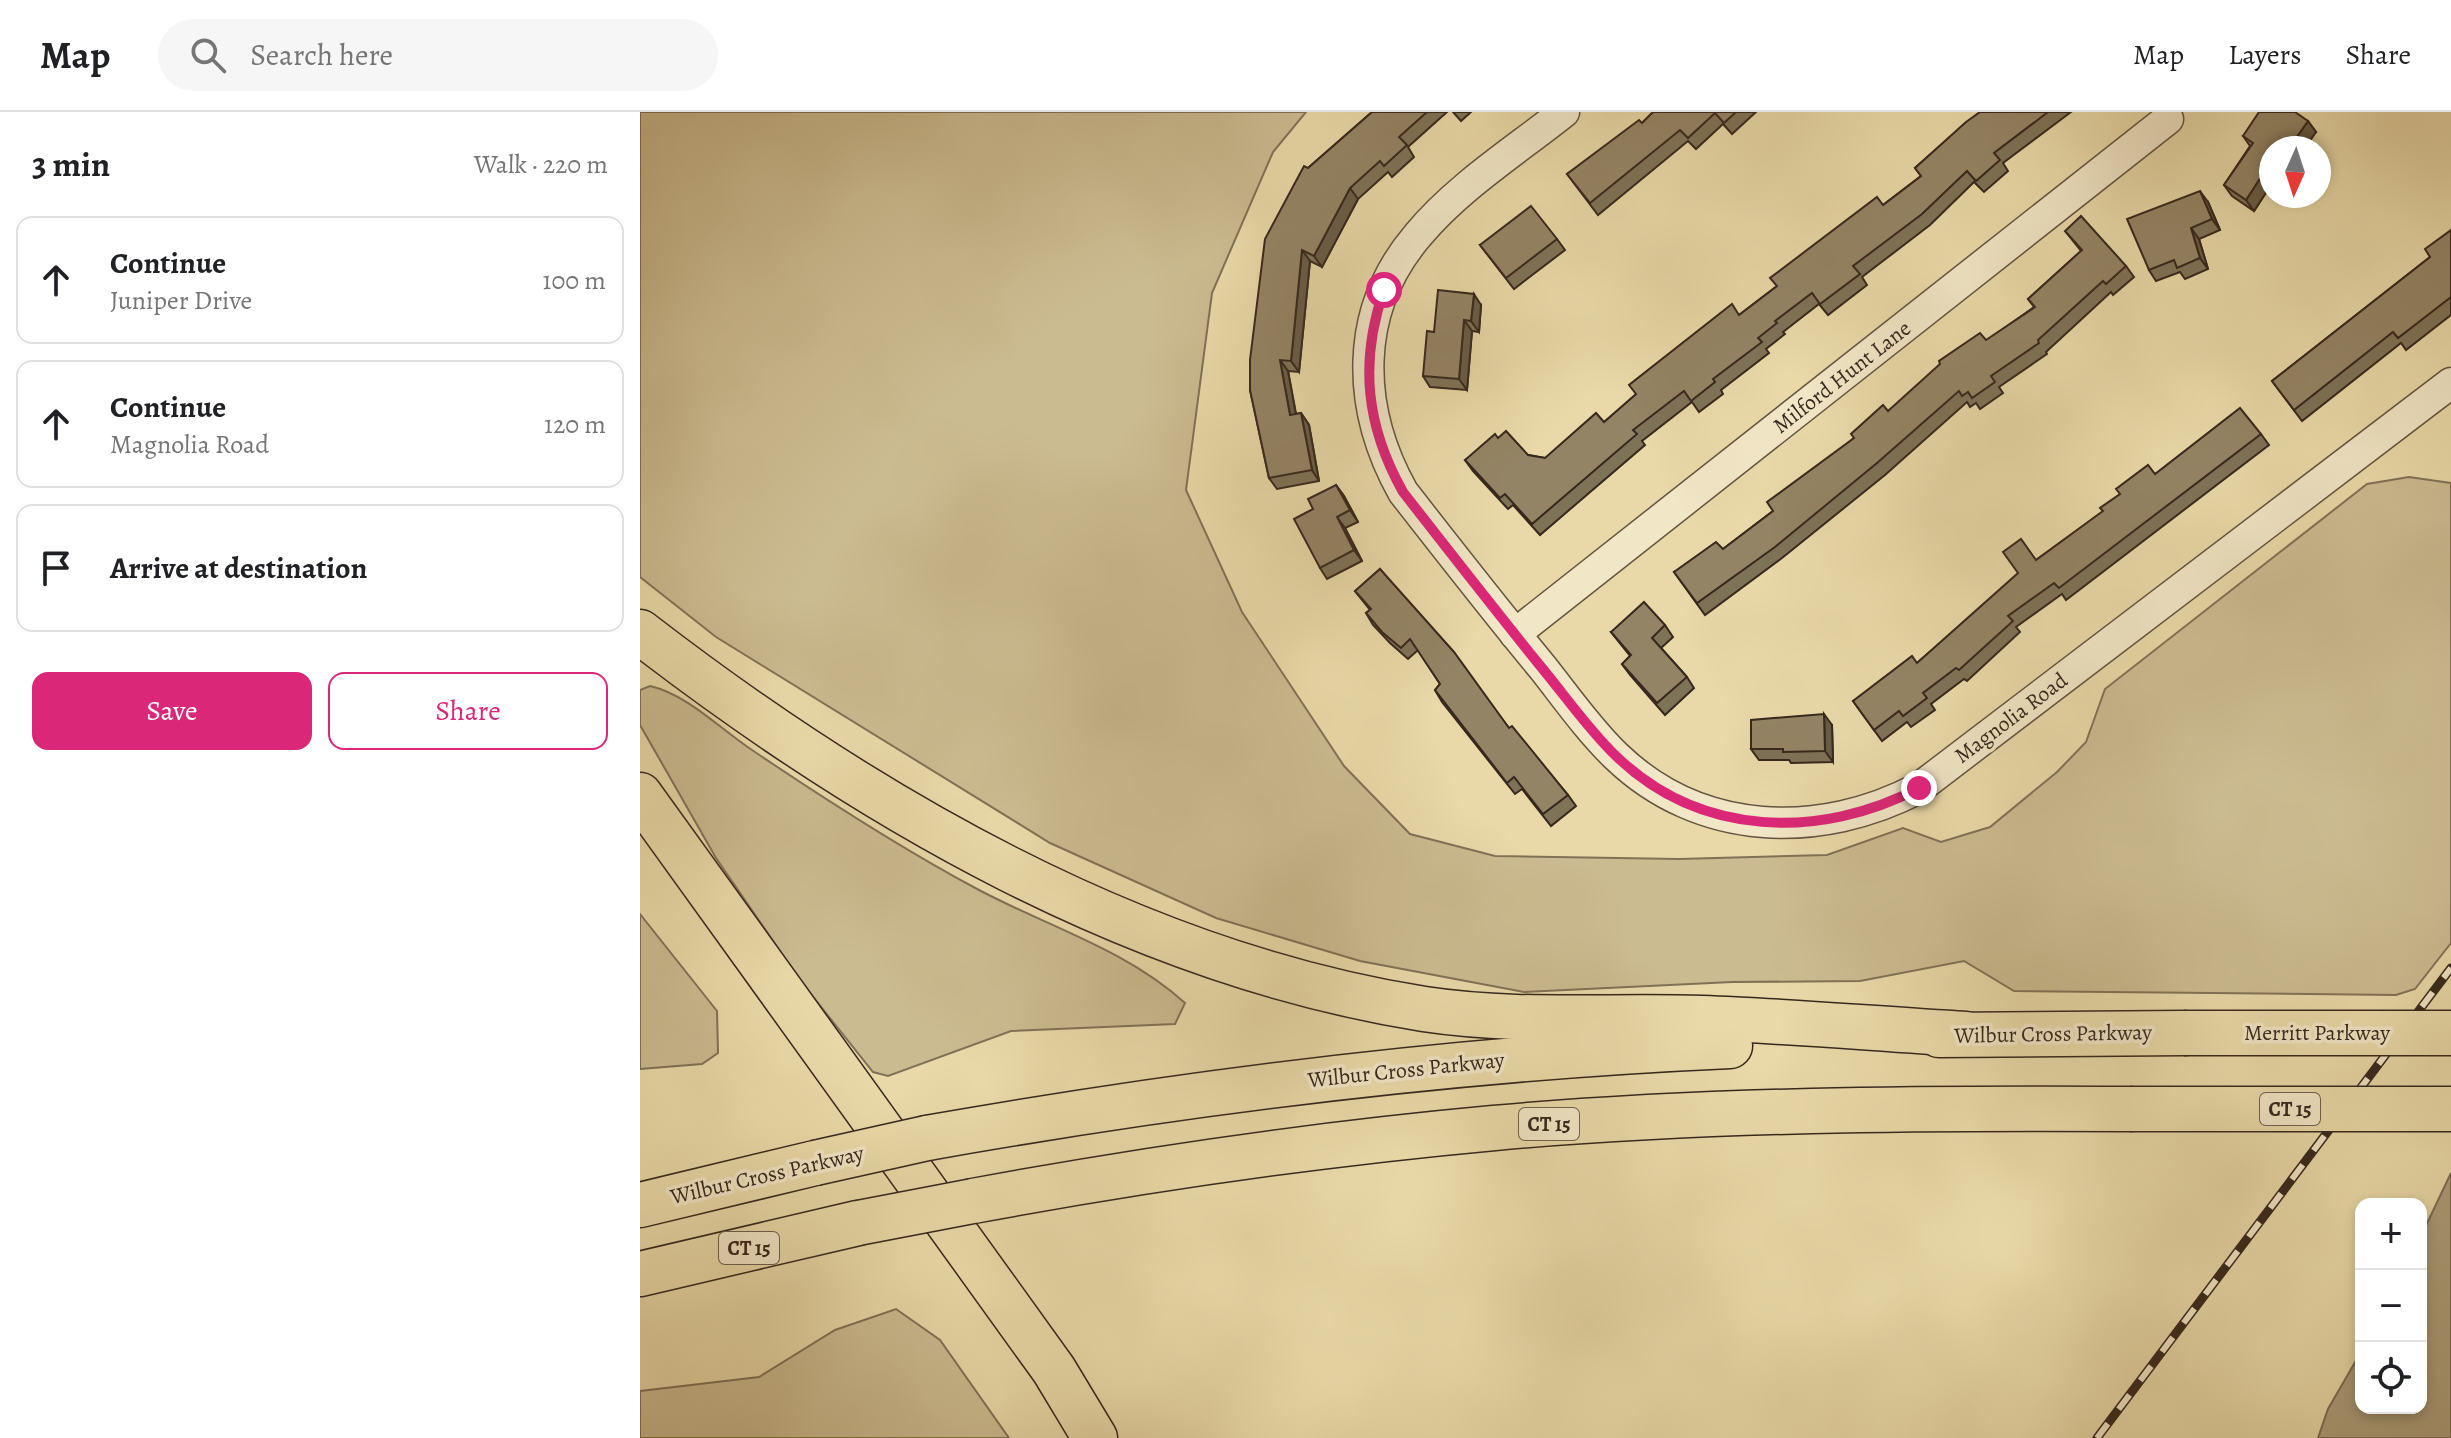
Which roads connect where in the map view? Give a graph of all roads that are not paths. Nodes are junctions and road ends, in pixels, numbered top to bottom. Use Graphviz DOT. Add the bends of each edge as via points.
graph roads {
  1 [pos="1564,112"];
  2 [pos="2168,119"];
  3 [pos="2451,383"];
  4 [pos="640,632"];
  5 [pos="1515,634"];
  6 [pos="640,795"];
  7 [pos="640,841"];
  8 [pos="2184,1033"];
  9 [pos="2451,1033"];
  10 [pos="1966,1034"];
  11 [pos="2451,1109"];
  12 [pos="640,1205"];
  13 [pos="640,1274"];
  14 [pos="1061,1438"];
  15 [pos="1095,1438"];
  1 -- 5 [label="street, Magnolia Road" via="1442,209 1417,236 1384,290 1368,353 1368,391 1384,459 1403,492"];
  2 -- 5 [label="street, Milford Hunt Lane"];
  3 -- 5 [label="street, Magnolia Road" via="1919,788 1859,814 1821,822 1758,822 1695,808 1666,794 1615,755"];
  4 -- 10 [label="highway" via="816,757 974,849 1141,928 1259,970 1368,998 1475,1015 1701,1018"];
  6 -- 15 [label="highway" via="1054,1370"];
  7 -- 14 [label="highway" via="962,1290"];
  8 -- 9 [label="highway, Merritt Parkway, bridge"];
  8 -- 10 [label="highway, Wilbur Cross Parkway"];
  10 -- 12 [label="highway, Wilbur Cross Parkway, bridge" via="1595,1053 1196,1094 927,1138"];
  11 -- 13 [label="highway, CT 15, bridge" via="1784,1111 1497,1128 1221,1159 973,1201"];
}
